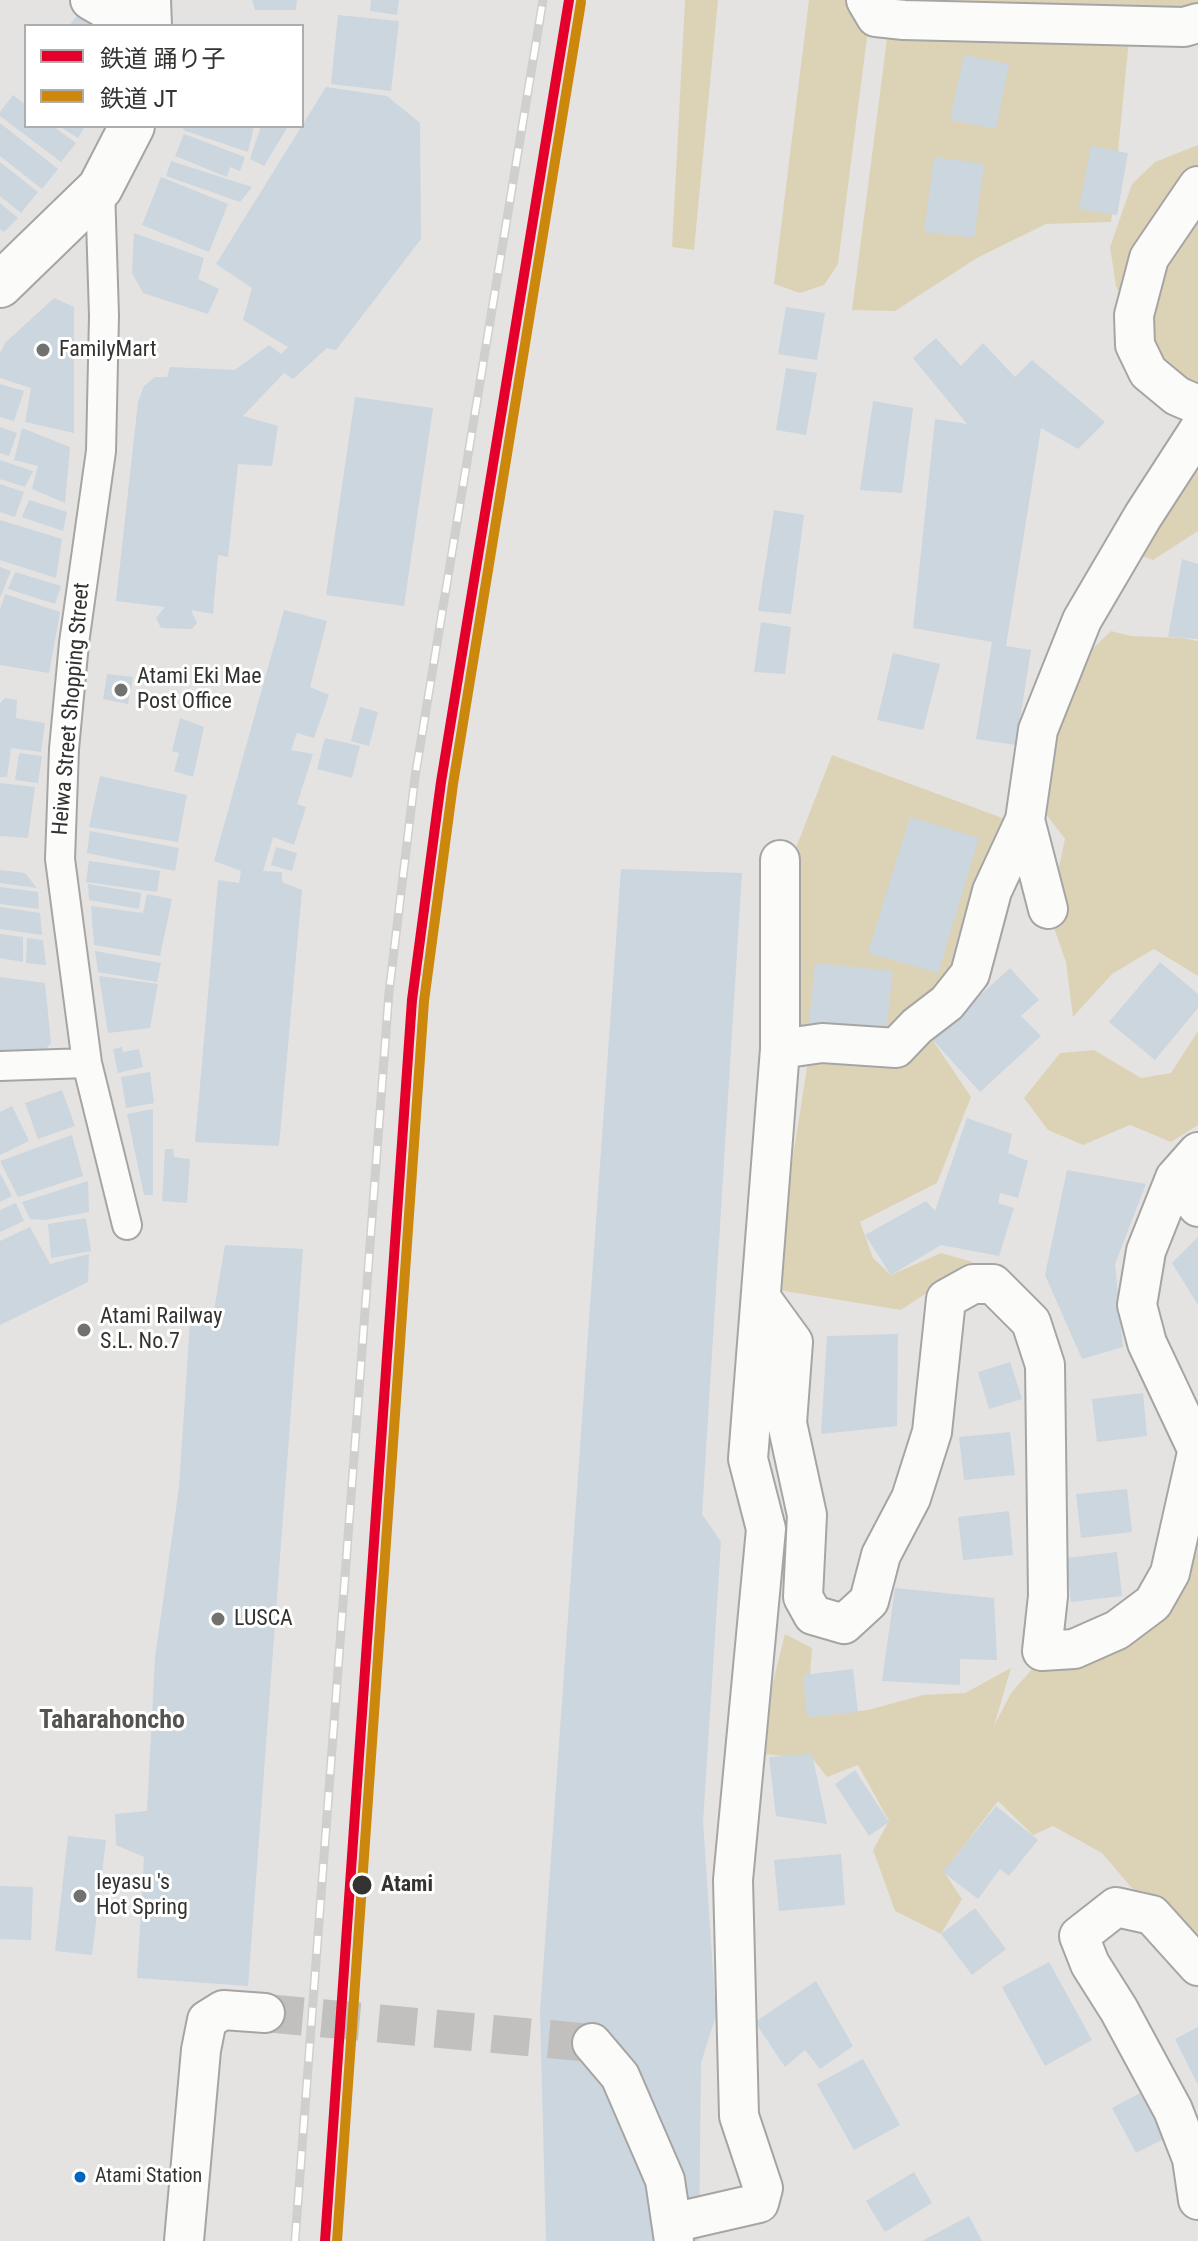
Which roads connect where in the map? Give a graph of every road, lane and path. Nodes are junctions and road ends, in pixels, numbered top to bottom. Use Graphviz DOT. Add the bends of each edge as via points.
graph roads {
  1 [pos="90,0"];
  2 [pos="148,0"];
  3 [pos="866,0"];
  4 [pos="1198,23"];
  5 [pos="132,24"];
  6 [pos="149,24"];
  7 [pos="131,128"];
  8 [pos="1198,186"];
  9 [pos="100,188"];
  10 [pos="0,285"];
  11 [pos="1198,405"];
  12 [pos="1198,431"];
  13 [pos="1025,820"];
  14 [pos="780,860"];
  15 [pos="1048,909"];
  16 [pos="780,1049"];
  17 [pos="87,1063"];
  18 [pos="0,1066"];
  19 [pos="1187,1165"];
  20 [pos="1198,1207"];
  21 [pos="127,1225"];
  22 [pos="761,1298"];
  23 [pos="1198,1448"];
  24 [pos="1198,1966"];
  25 [pos="265,2013"];
  26 [pos="592,2043"];
  27 [pos="1198,2200"];
  28 [pos="673,2232"];
  29 [pos="184,2241"];
  1 -- 5 [label="street"];
  2 -- 6 [label="street"];
  3 -- 4 [label="street" via="876,17 904,20 1184,27"];
  7 -- 9 [label="street"];
  8 -- 11 [label="street" via="1149,258 1134,315 1135,345 1148,372 1177,396"];
  9 -- 10 [label="street"];
  9 -- 17 [label="street, Heiwa Street Shopping Street" via="101,451 74,643 60,859"];
  12 -- 13 [label="street" via="1082,620 1038,730"];
  13 -- 15 [label="street"];
  13 -- 16 [label="street" via="992,891 970,974 947,1003 896,1048 822,1043"];
  14 -- 16 [label="street"];
  16 -- 22 [label="street"];
  17 -- 18 [label="street"];
  17 -- 21 [label="street, Heiwa Street Shopping Street"];
  19 -- 20 [label="street"];
  19 -- 23 [label="street" via="1146,1251 1137,1305 1147,1343"];
  22 -- 23 [label="street" via="793,1342 787,1423 807,1515 803,1597 813,1615 844,1624 869,1601 881,1555 911,1498 932,1432 946,1299 973,1284 993,1284 1031,1322 1045,1365 1048,1596 1042,1651 1074,1649 1117,1630 1153,1603 1170,1573"];
  22 -- 28 [label="street" via="748,1459 766,1529 733,1880 739,2116 763,2188 759,2203"];
  24 -- 27 [label="street" via="1152,1915 1116,1907 1079,1936 1173,2110 1192,2159"];
  25 -- 29 [label="street" via="223,2010 207,2020"];
  26 -- 28 [label="street" via="620,2076 665,2180"];
}
